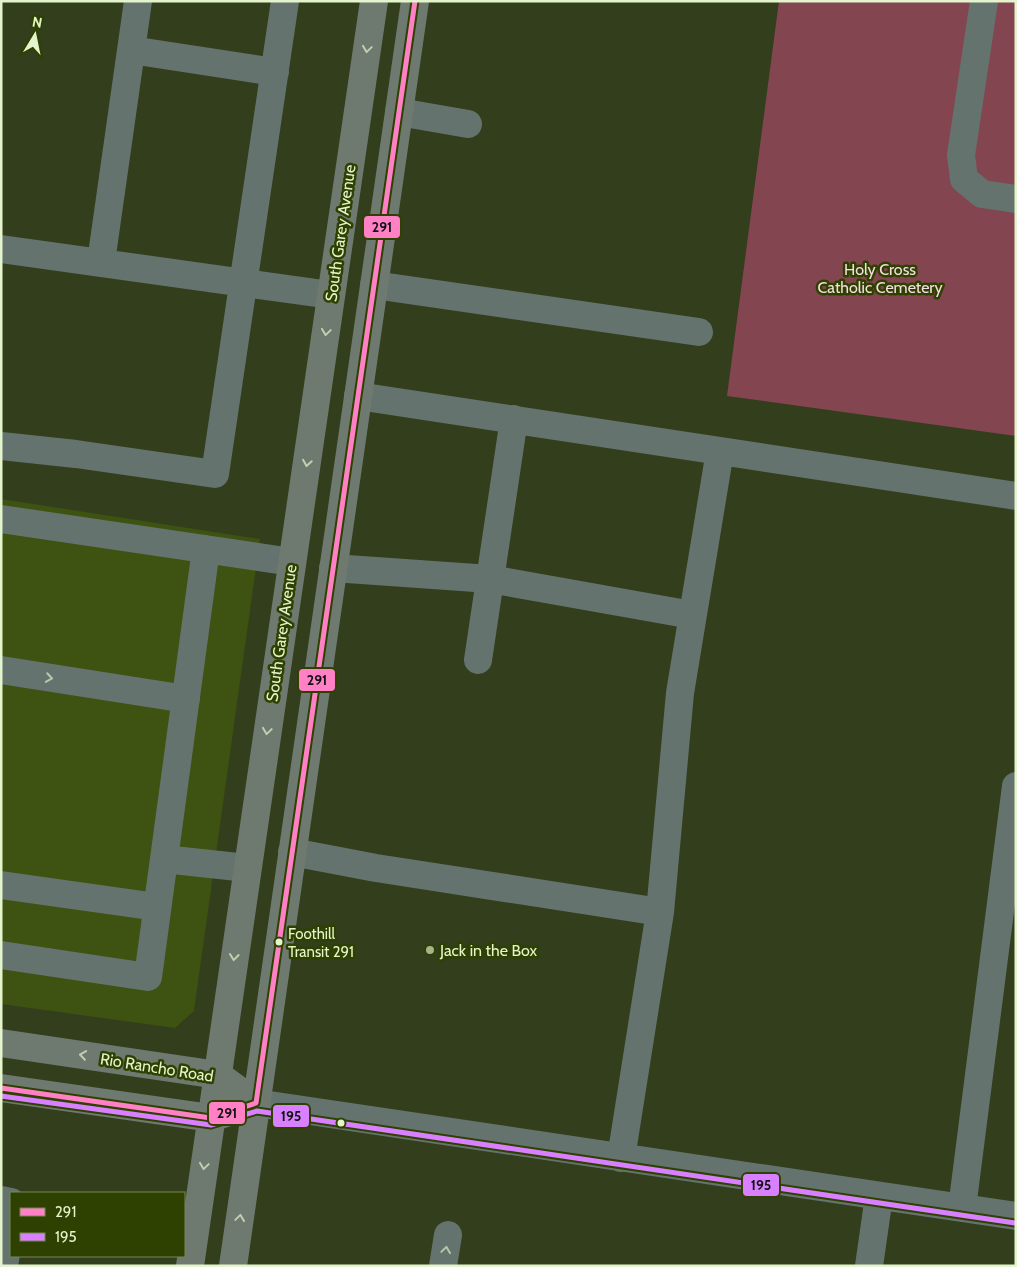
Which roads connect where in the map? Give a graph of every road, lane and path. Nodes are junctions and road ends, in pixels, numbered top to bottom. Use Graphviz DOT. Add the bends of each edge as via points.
graph roads {
  1 [pos="138,1"];
  2 [pos="285,1"];
  3 [pos="374,1"];
  4 [pos="416,1"];
  5 [pos="984,1"];
  6 [pos="131,50"];
  7 [pos="275,72"];
  8 [pos="399,112"];
  9 [pos="468,124"];
  10 [pos="1016,199"];
  11 [pos="1,249"];
  12 [pos="101,262"];
  13 [pos="243,281"];
  14 [pos="374,285"];
  15 [pos="331,295"];
  16 [pos="698,332"];
  17 [pos="358,396"];
  18 [pos="514,419"];
  19 [pos="1,446"];
  20 [pos="720,451"];
  21 [pos="1016,496"];
  22 [pos="1,519"];
  23 [pos="206,549"];
  24 [pos="292,562"];
  25 [pos="334,568"];
  26 [pos="490,579"];
  27 [pos="692,615"];
  28 [pos="478,660"];
  29 [pos="1,670"];
  30 [pos="186,699"];
  31 [pos="1016,786"];
  32 [pos="292,852"];
  33 [pos="164,858"];
  34 [pos="246,868"];
  35 [pos="1,885"];
  36 [pos="157,908"];
  37 [pos="660,912"];
  38 [pos="1,955"];
  39 [pos="1,1043"];
  40 [pos="218,1075"];
  41 [pos="1,1088"];
  42 [pos="256,1103"];
  43 [pos="211,1118"];
  44 [pos="621,1158"];
  45 [pos="879,1196"];
  46 [pos="962,1208"];
  47 [pos="1016,1216"];
  48 [pos="10,1228"];
  49 [pos="448,1235"];
  50 [pos="4,1266"];
  51 [pos="190,1266"];
  52 [pos="233,1266"];
  53 [pos="443,1266"];
  54 [pos="869,1266"];
  1 -- 6 [label="street"];
  2 -- 7 [label="street"];
  3 -- 15 [label="main road, South Garey Avenue, one-way"];
  4 -- 8 [label="main road"];
  5 -- 10 [label="street" via="961,155 964,179 982,194"];
  6 -- 7 [label="street"];
  6 -- 12 [label="street"];
  7 -- 13 [label="street"];
  8 -- 9 [label="street"];
  8 -- 14 [label="main road"];
  11 -- 12 [label="street"];
  12 -- 13 [label="street"];
  13 -- 15 [label="street"];
  13 -- 19 [label="street" via="215,474"];
  14 -- 16 [label="street"];
  14 -- 17 [label="main road"];
  15 -- 24 [label="main road, South Garey Avenue, one-way"];
  17 -- 18 [label="street"];
  17 -- 25 [label="main road"];
  18 -- 20 [label="street"];
  18 -- 26 [label="street"];
  20 -- 21 [label="street"];
  20 -- 27 [label="street"];
  22 -- 23 [label="street"];
  23 -- 24 [label="street"];
  23 -- 30 [label="street"];
  24 -- 25 [label="main road"];
  24 -- 34 [label="main road, South Garey Avenue, one-way"];
  25 -- 26 [label="street"];
  25 -- 32 [label="main road"];
  26 -- 27 [label="street"];
  26 -- 28 [label="street"];
  27 -- 37 [label="street" via="680,693"];
  29 -- 30 [label="street, one-way"];
  30 -- 33 [label="street"];
  31 -- 46 [label="street"];
  32 -- 37 [label="street"];
  32 -- 42 [label="main road"];
  33 -- 34 [label="street"];
  33 -- 36 [label="street"];
  34 -- 40 [label="main road, South Garey Avenue, one-way"];
  35 -- 36 [label="street"];
  36 -- 38 [label="street" via="148,977"];
  37 -- 44 [label="street"];
  40 -- 39 [label="main road, Rio Rancho Road, one-way"];
  40 -- 42 [label="main road, Rio Rancho Road"];
  40 -- 43 [label="main road, South Garey Avenue"];
  41 -- 43 [label="main road"];
  42 -- 43 [label="main road"];
  42 -- 44 [label="street"];
  52 -- 42 [label="main road, one-way"];
  43 -- 51 [label="main road, South Garey Avenue, one-way"];
  44 -- 45 [label="street"];
  45 -- 46 [label="street"];
  45 -- 54 [label="street"];
  46 -- 47 [label="street"];
  48 -- 50 [label="street"];
  53 -- 49 [label="street, one-way"];
}
